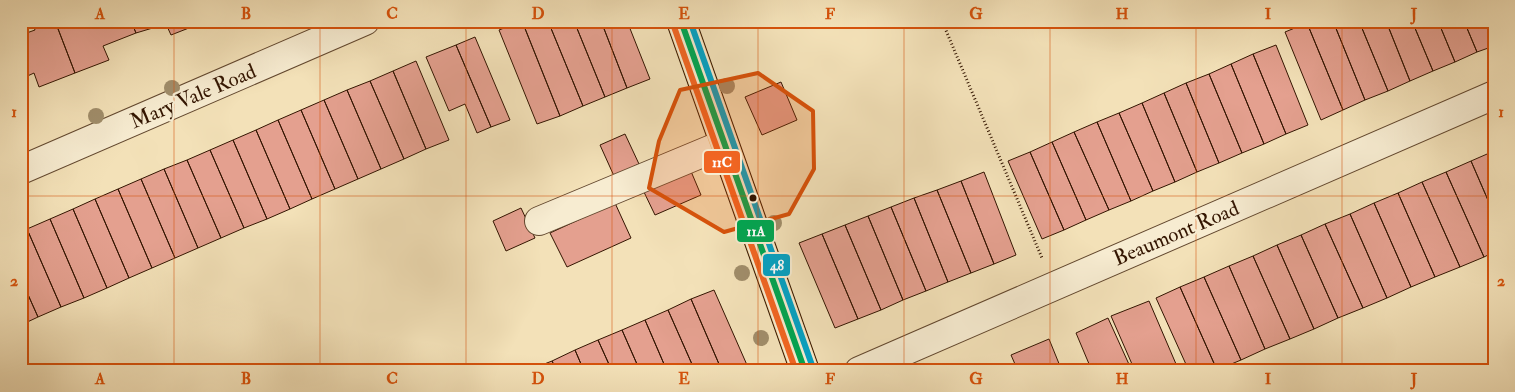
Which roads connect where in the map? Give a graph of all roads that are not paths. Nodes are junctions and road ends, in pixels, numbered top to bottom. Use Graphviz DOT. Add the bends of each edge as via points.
graph roads {
  1 [pos="365,21"];
  2 [pos="681,21"];
  3 [pos="1494,95"];
  4 [pos="724,144"];
  5 [pos="21,170"];
  6 [pos="538,221"];
  7 [pos="805,371"];
  8 [pos="859,371"];
  1 -- 5 [label="street, Mary Vale Road"];
  2 -- 4 [label="highway"];
  3 -- 8 [label="street, Beaumont Road"];
  4 -- 6 [label="street"];
  4 -- 7 [label="highway"];
}
